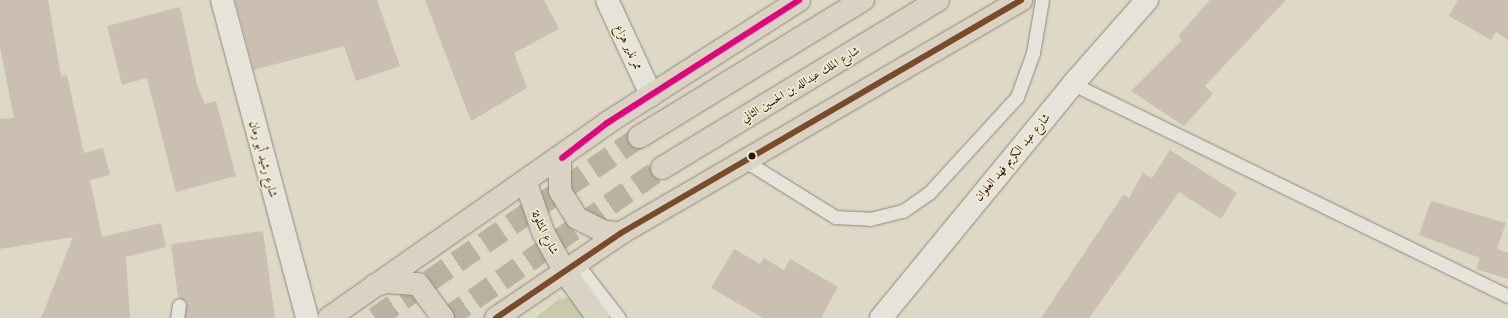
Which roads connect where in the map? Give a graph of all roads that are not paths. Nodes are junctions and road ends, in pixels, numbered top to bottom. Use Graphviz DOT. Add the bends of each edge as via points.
graph roads {
  1 [pos="222,0"];
  2 [pos="608,0"];
  3 [pos="798,0"];
  4 [pos="863,0"];
  5 [pos="938,0"];
  6 [pos="1021,0"];
  7 [pos="1042,0"];
  8 [pos="1148,0"];
  9 [pos="1073,84"];
  10 [pos="651,95"];
  11 [pos="639,138"];
  12 [pos="560,159"];
  13 [pos="748,162"];
  14 [pos="662,168"];
  15 [pos="526,183"];
  16 [pos="621,233"];
  17 [pos="571,268"];
  18 [pos="371,286"];
  19 [pos="1508,296"];
  20 [pos="307,318"];
  21 [pos="329,318"];
  22 [pos="442,318"];
  23 [pos="496,318"];
  24 [pos="598,318"];
  25 [pos="620,318"];
  26 [pos="881,318"];
  1 -- 20 [label="street, شارع رشيد أبو رمان"];
  2 -- 10 [label="street, ممر نذير هزاع"];
  3 -- 10 [label="main road"];
  4 -- 11 [label="main road"];
  5 -- 14 [label="main road, شارع الملك عبدالله بن الحسين الثاني"];
  6 -- 13 [label="main road"];
  7 -- 13 [label="lane" via="1033,53 1018,97 929,193 903,211 870,219 835,217"];
  8 -- 9 [label="street, شارع عبد الكريم فهد العلوان"];
  9 -- 19 [label="lane"];
  9 -- 26 [label="street, شارع عبد الكريم فهد العلوان"];
  10 -- 12 [label="main road"];
  12 -- 15 [label="main road"];
  12 -- 16 [label="main road" via="560,191 577,218 598,230"];
  13 -- 16 [label="main road"];
  15 -- 17 [label="main road, شارع المثلوثة" via="533,210"];
  15 -- 18 [label="main road"];
  16 -- 17 [label="main road"];
  17 -- 23 [label="main road"];
  17 -- 24 [label="main road, شارع المثلوثة"];
  17 -- 25 [label="lane"];
  18 -- 21 [label="main road"];
  18 -- 22 [label="main road" via="387,282 418,284"];
}
